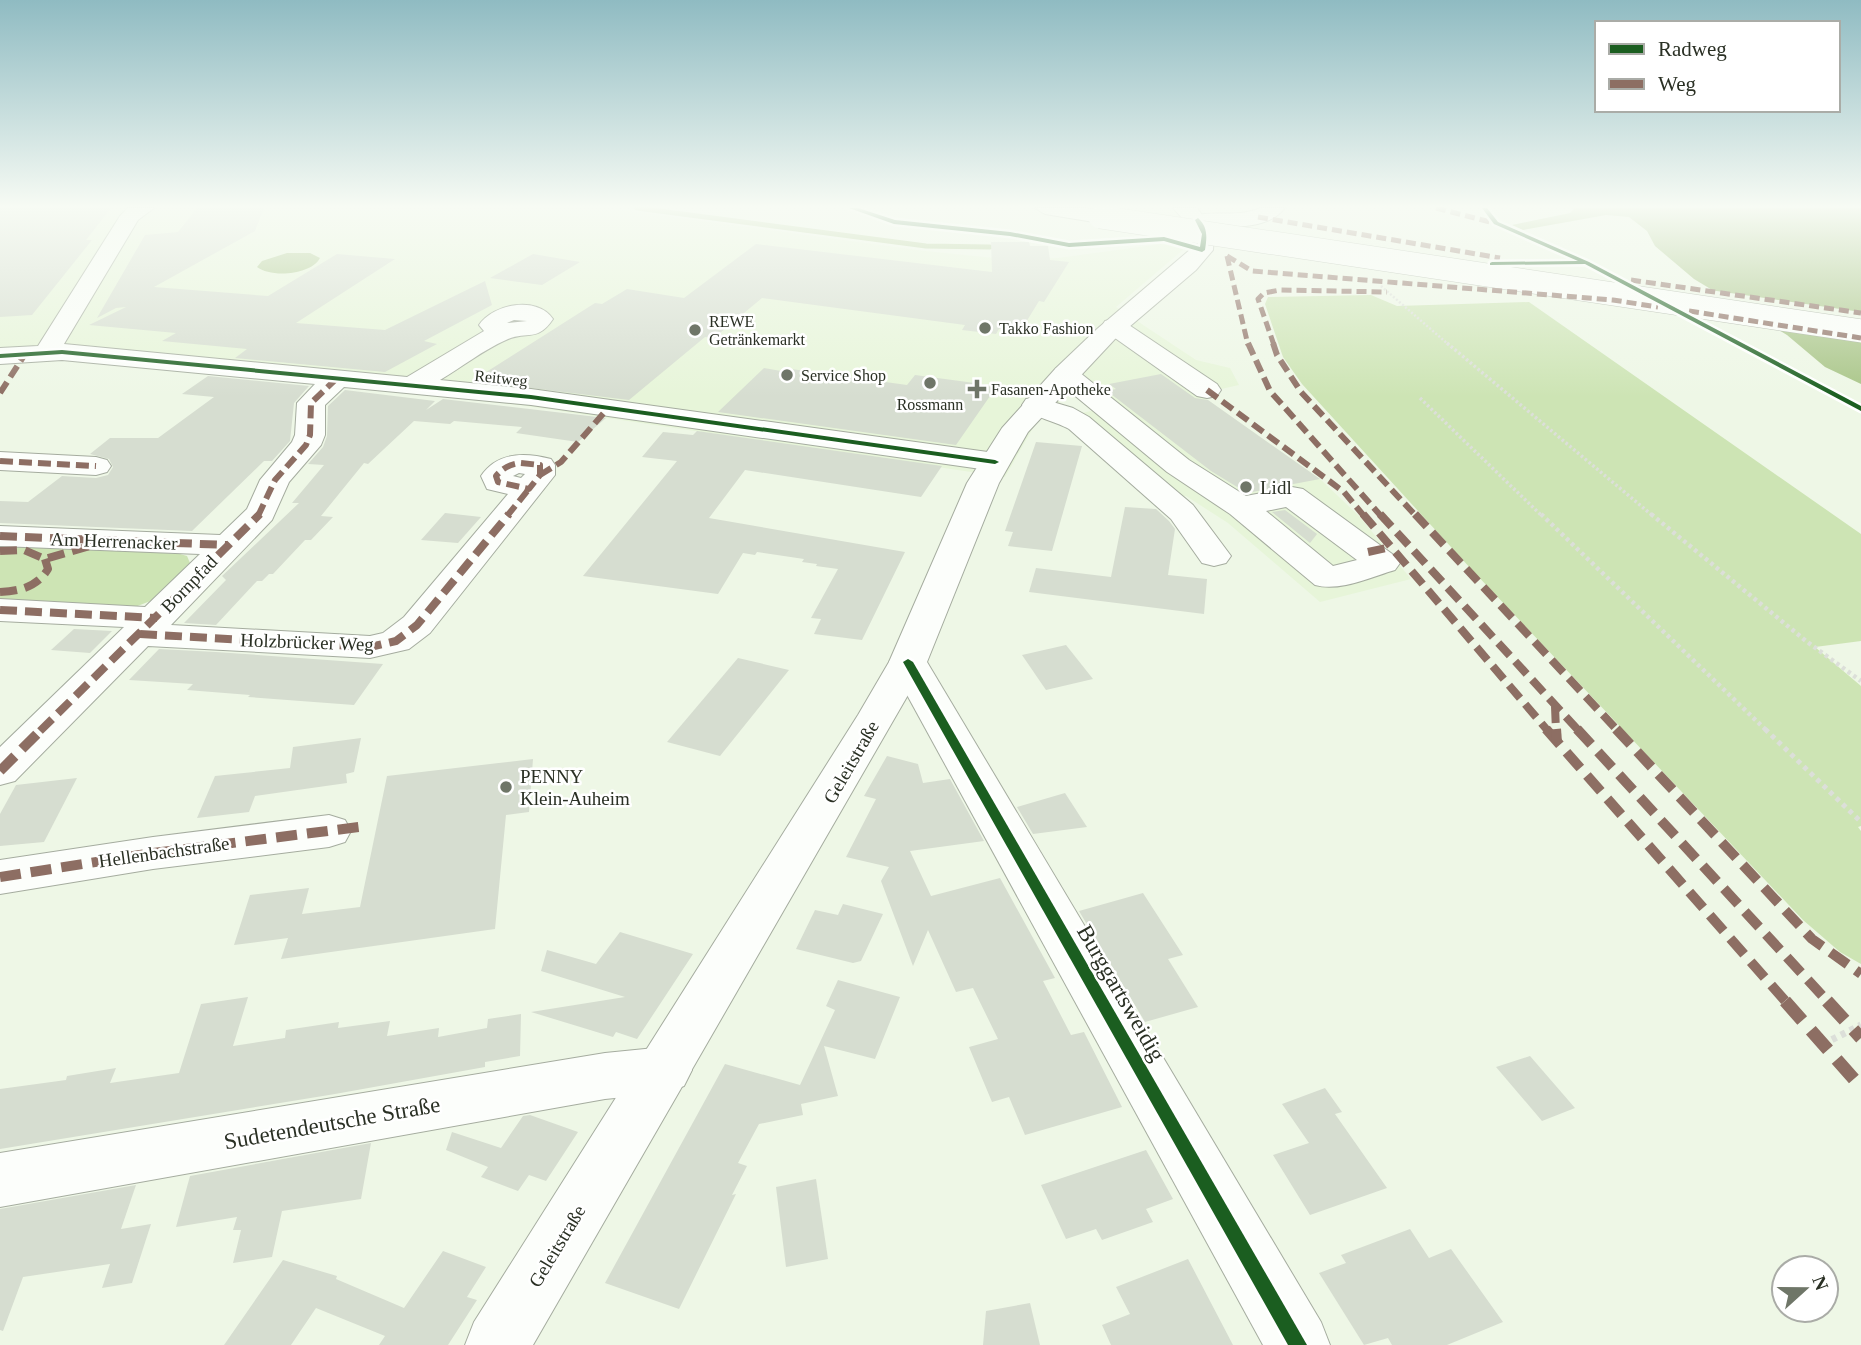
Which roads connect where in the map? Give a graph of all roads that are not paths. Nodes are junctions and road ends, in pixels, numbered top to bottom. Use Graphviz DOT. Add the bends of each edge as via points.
graph roads {
  1 [pos="97,271"];
  2 [pos="1181,271"];
  3 [pos="1480,271"];
  4 [pos="1518,271"];
  5 [pos="1861,320"];
  6 [pos="1110,330"];
  7 [pos="503,331"];
  8 [pos="1861,331"];
  9 [pos="47,352"];
  10 [pos="0,356"];
  11 [pos="1065,374"];
  12 [pos="1163,376"];
  13 [pos="339,377"];
  14 [pos="413,385"];
  15 [pos="1207,390"];
  16 [pos="1036,405"];
  17 [pos="0,461"];
  18 [pos="995,462"];
  19 [pos="96,466"];
  20 [pos="529,489"];
  21 [pos="1241,507"];
  22 [pos="0,536"];
  23 [pos="227,545"];
  24 [pos="1214,556"];
  25 [pos="0,610"];
  26 [pos="148,626"];
  27 [pos="908,662"];
  28 [pos="0,771"];
  29 [pos="329,831"];
  30 [pos="0,877"];
  31 [pos="665,1070"];
  32 [pos="0,1180"];
  33 [pos="497,1345"];
  34 [pos="1298,1345"];
  1 -- 9 [label="main road"];
  2 -- 6 [label="main road, Geleitstraße"];
  3 -- 8 [label="main road, bridge"];
  4 -- 5 [label="main road"];
  6 -- 11 [label="main road, Geleitstraße"];
  6 -- 12 [label="main road"];
  6 -- 15 [label="main road"];
  7 -- 14 [label="main road, Reitweg"];
  9 -- 10 [label="main road, Reitweg"];
  9 -- 13 [label="main road, Reitweg"];
  11 -- 16 [label="main road, Geleitstraße"];
  11 -- 21 [label="main road" via="1178,466"];
  13 -- 14 [label="main road, Reitweg"];
  13 -- 23 [label="main road, Bornpfad" via="311,403 306,445 275,480 261,513"];
  14 -- 18 [label="main road, Reitweg"];
  16 -- 18 [label="main road, Geleitstraße"];
  16 -- 24 [label="main road" via="1079,423 1182,512"];
  17 -- 19 [label="main road"];
  18 -- 27 [label="main road, Geleitstraße" via="967,516"];
  20 -- 26 [label="main road, Holzbrücker Weg" via="417,625 396,641 359,648"];
  22 -- 23 [label="main road, Am Herrenacker"];
  23 -- 26 [label="main road, Bornpfad"];
  25 -- 26 [label="main road, Holzbrücker Weg"];
  26 -- 28 [label="main road, Bornpfad"];
  27 -- 31 [label="main road, Geleitstraße"];
  27 -- 34 [label="main road, Burggartsweidig"];
  29 -- 30 [label="main road, Hellenbachstraße"];
  31 -- 32 [label="main road, Sudetendeutsche Straße" via="605,1076"];
  31 -- 33 [label="main road, Geleitstraße"];
}
